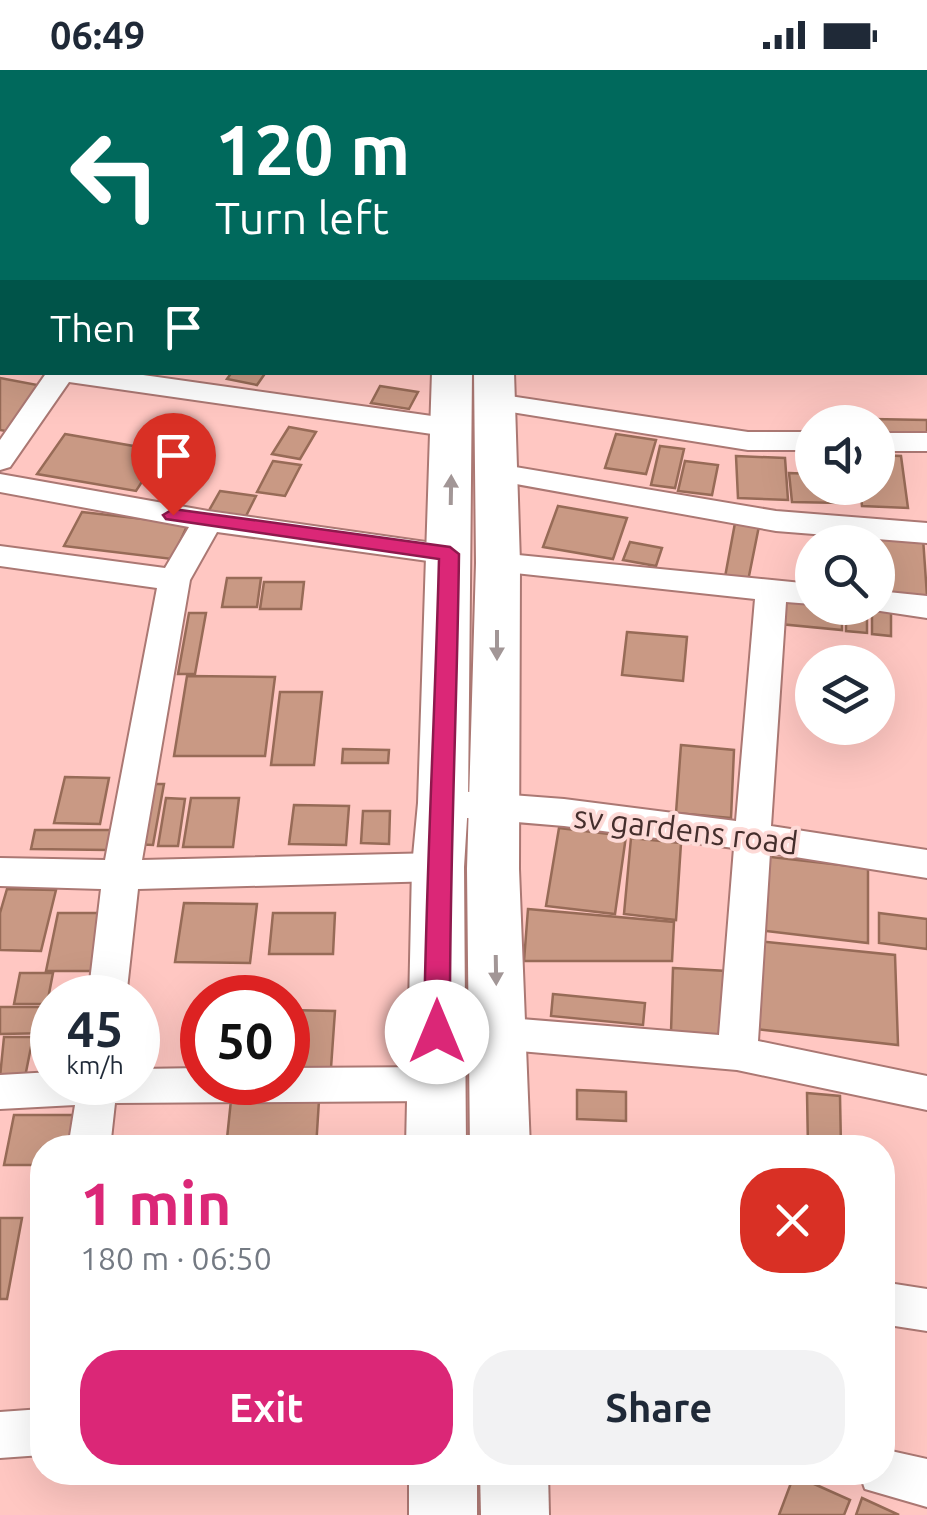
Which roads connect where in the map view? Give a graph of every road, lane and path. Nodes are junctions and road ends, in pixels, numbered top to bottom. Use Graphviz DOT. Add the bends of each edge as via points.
graph roads {
  1 [pos="60,375"];
  2 [pos="75,375"];
  3 [pos="452,375"];
  4 [pos="496,387"];
  5 [pos="453,428"];
  6 [pos="795,441"];
  7 [pos="895,442"];
  8 [pos="927,442"];
  9 [pos="0,461"];
  10 [pos="498,473"];
  11 [pos="0,483"];
  12 [pos="208,521"];
  13 [pos="927,534"];
  14 [pos="450,554"];
  15 [pos="0,556"];
  16 [pos="498,563"];
  17 [pos="174,580"];
  18 [pos="771,589"];
  19 [pos="795,592"];
  20 [pos="895,604"];
  21 [pos="927,608"];
  22 [pos="444,803"];
  23 [pos="496,806"];
  24 [pos="751,837"];
  25 [pos="927,864"];
  26 [pos="438,867"];
  27 [pos="0,872"];
  28 [pos="121,875"];
  29 [pos="110,975"];
  30 [pos="497,1033"];
  31 [pos="737,1053"];
  32 [pos="160,1084"];
  33 [pos="435,1084"];
  34 [pos="30,1090"];
  35 [pos="0,1092"];
  36 [pos="927,1093"];
  37 [pos="95,1105"];
  38 [pos="91,1135"];
  39 [pos="436,1135"];
  40 [pos="500,1135"];
  41 [pos="895,1305"];
  42 [pos="927,1310"];
  43 [pos="30,1433"];
  44 [pos="0,1435"];
  45 [pos="895,1475"];
  46 [pos="927,1483"];
  47 [pos="443,1485"];
  48 [pos="515,1485"];
  49 [pos="443,1515"];
  50 [pos="516,1515"];
  1 -- 9 [label="street"];
  2 -- 5 [label="street"];
  3 -- 5 [label="main road"];
  4 -- 6 [label="street" via="748,441"];
  4 -- 10 [label="main road"];
  14 -- 5 [label="main road, one-way"];
  7 -- 8 [label="street"];
  10 -- 13 [label="street" via="776,521"];
  10 -- 16 [label="main road"];
  11 -- 12 [label="street"];
  12 -- 14 [label="street"];
  12 -- 17 [label="street"];
  14 -- 22 [label="main road"];
  15 -- 17 [label="street"];
  16 -- 18 [label="street"];
  16 -- 23 [label="main road, one-way"];
  17 -- 28 [label="street"];
  18 -- 19 [label="street"];
  18 -- 24 [label="street"];
  20 -- 21 [label="street"];
  22 -- 23 [label="street, sv gardens road"];
  22 -- 26 [label="main road"];
  23 -- 24 [label="street, sv gardens road"];
  23 -- 30 [label="main road, one-way"];
  24 -- 25 [label="street, sv gardens road"];
  24 -- 31 [label="street"];
  26 -- 28 [label="street"];
  26 -- 33 [label="main road"];
  27 -- 28 [label="street"];
  28 -- 29 [label="street"];
  30 -- 31 [label="street"];
  30 -- 40 [label="main road"];
  31 -- 36 [label="street"];
  32 -- 33 [label="street"];
  33 -- 39 [label="main road"];
  34 -- 35 [label="street"];
  37 -- 38 [label="street"];
  41 -- 42 [label="street"];
  43 -- 44 [label="street"];
  45 -- 46 [label="street"];
  47 -- 49 [label="main road"];
  48 -- 50 [label="main road"];
}
